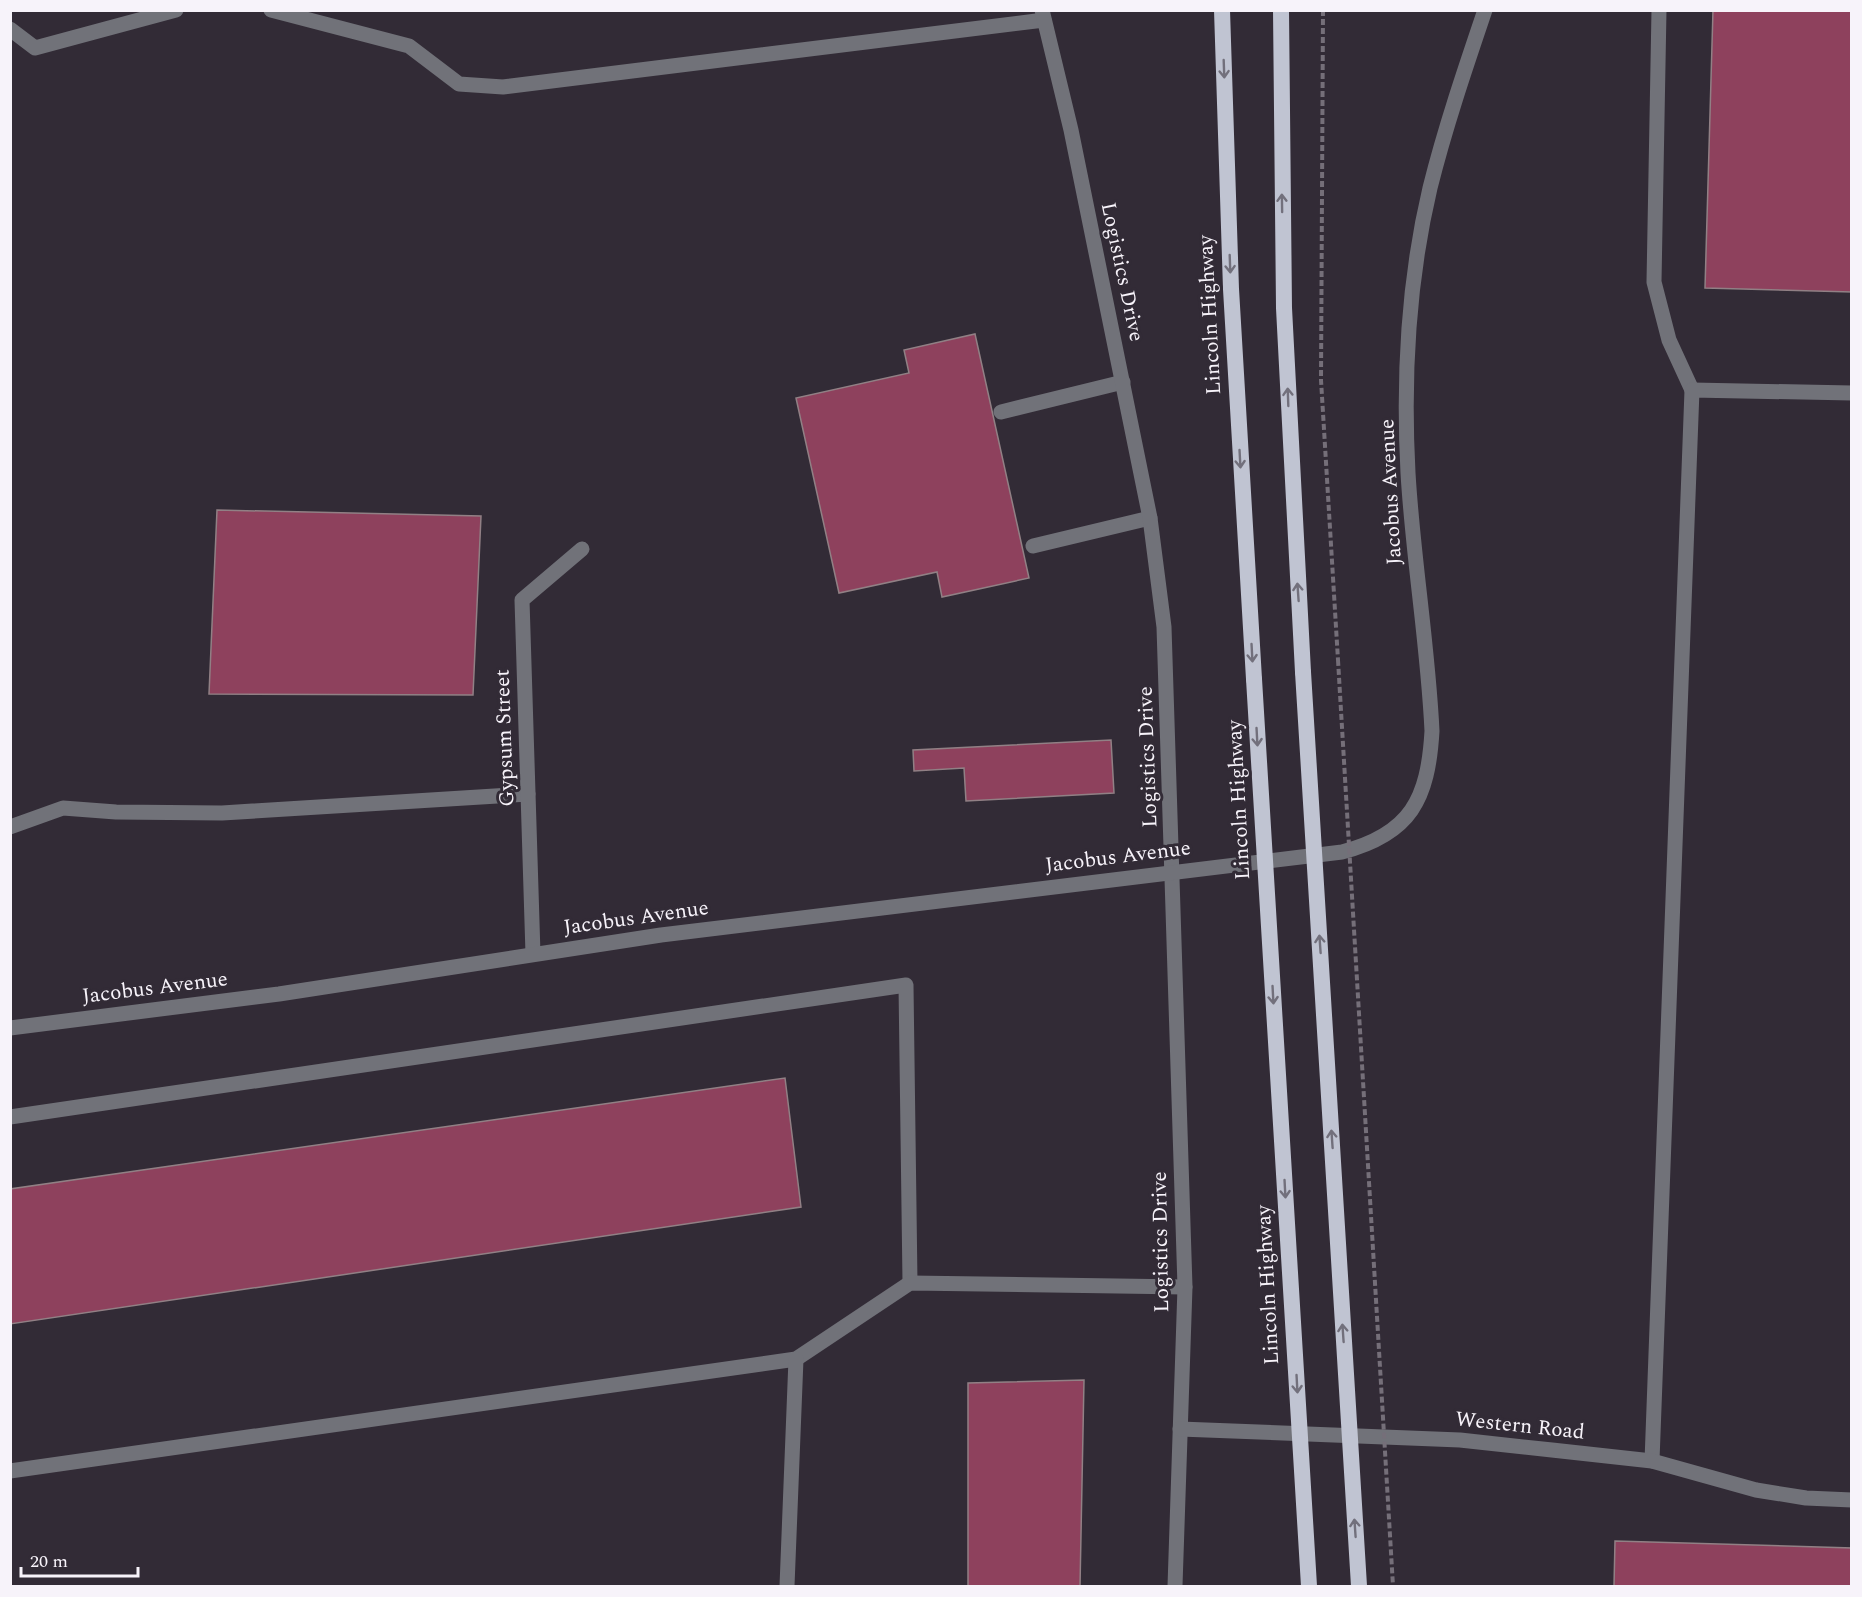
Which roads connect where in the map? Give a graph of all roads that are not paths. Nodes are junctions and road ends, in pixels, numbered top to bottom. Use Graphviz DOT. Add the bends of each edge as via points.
graph roads {
  1 [pos="176,10"];
  2 [pos="271,10"];
  3 [pos="1222,10"];
  4 [pos="1281,10"];
  5 [pos="1485,10"];
  6 [pos="1659,10"];
  7 [pos="1043,15"];
  8 [pos="10,29"];
  9 [pos="1123,382"];
  10 [pos="1692,390"];
  11 [pos="1851,393"];
  12 [pos="1001,412"];
  13 [pos="1150,518"];
  14 [pos="1033,546"];
  15 [pos="582,549"];
  16 [pos="528,794"];
  17 [pos="10,827"];
  18 [pos="1172,871"];
  19 [pos="533,954"];
  20 [pos="10,1028"];
  21 [pos="10,1117"];
  22 [pos="910,1283"];
  23 [pos="1185,1287"];
  24 [pos="796,1359"];
  25 [pos="1180,1429"];
  26 [pos="1652,1461"];
  27 [pos="10,1471"];
  28 [pos="1851,1500"];
  29 [pos="787,1587"];
  30 [pos="1175,1587"];
  31 [pos="1309,1587"];
  32 [pos="1359,1587"];
  1 -- 8 [label="street" via="35,48"];
  2 -- 7 [label="street" via="409,46 459,84 503,87"];
  3 -- 31 [label="highway, Lincoln Highway, one-way, bridge" via="1231,289"];
  32 -- 4 [label="highway, one-way, bridge" via="1284,308"];
  5 -- 18 [label="street, Jacobus Avenue" via="1430,190 1407,357 1408,472 1432,731 1430,756 1418,800 1395,830 1342,852"];
  6 -- 10 [label="street" via="1654,282 1669,339"];
  7 -- 9 [label="street, Logistics Drive"];
  9 -- 12 [label="street"];
  9 -- 13 [label="street, Logistics Drive"];
  10 -- 11 [label="street"];
  10 -- 26 [label="street"];
  13 -- 14 [label="street"];
  13 -- 18 [label="street, Logistics Drive" via="1164,627"];
  15 -- 16 [label="street, Gypsum Street" via="522,600"];
  16 -- 17 [label="street" via="222,813 63,808"];
  16 -- 19 [label="street, Gypsum Street"];
  18 -- 19 [label="street, Jacobus Avenue" via="661,934"];
  18 -- 23 [label="street, Logistics Drive"];
  19 -- 20 [label="street, Jacobus Avenue" via="279,994"];
  21 -- 22 [label="street" via="906,985"];
  22 -- 23 [label="street"];
  22 -- 24 [label="street"];
  23 -- 25 [label="street, Logistics Drive"];
  24 -- 27 [label="street"];
  24 -- 29 [label="street"];
  25 -- 26 [label="street, Western Road" via="1460,1440"];
  25 -- 30 [label="street, Logistics Drive"];
  26 -- 28 [label="street, Western Road" via="1756,1490"];
}
